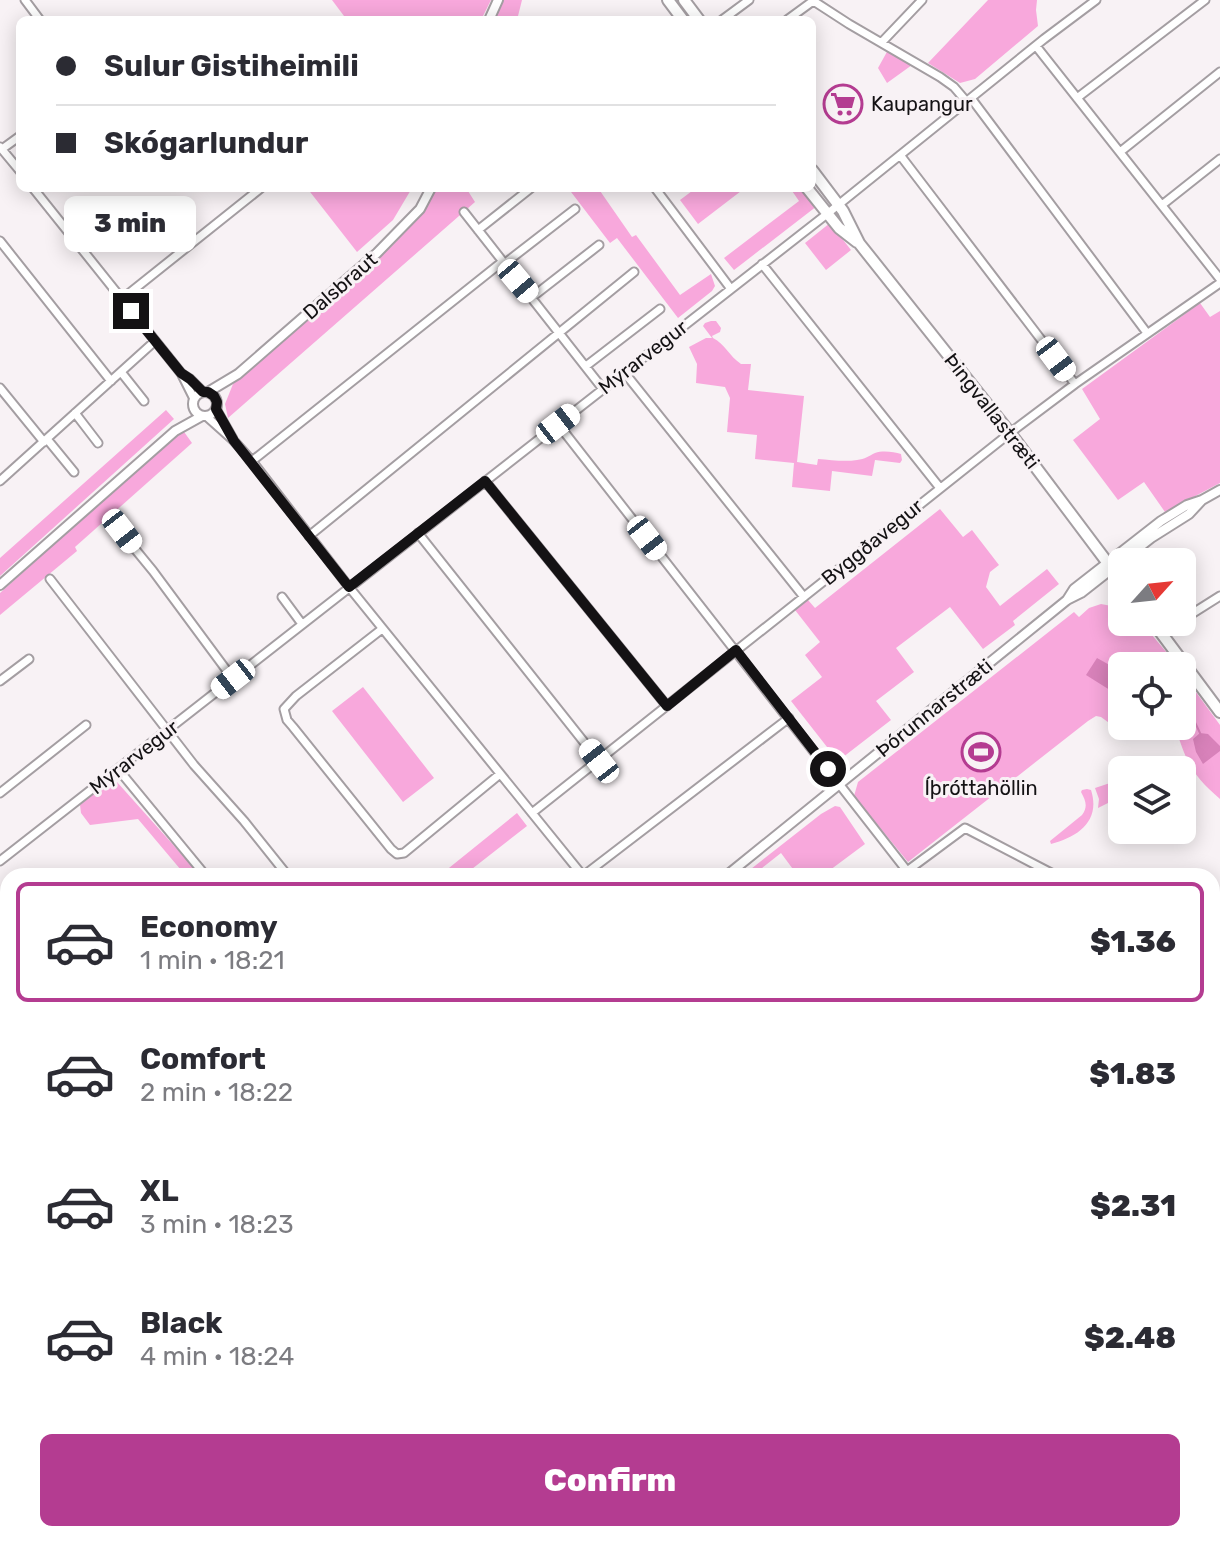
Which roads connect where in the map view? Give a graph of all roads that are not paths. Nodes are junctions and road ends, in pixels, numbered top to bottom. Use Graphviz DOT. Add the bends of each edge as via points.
graph roads {
  1 [pos="749,0"];
  2 [pos="813,0"];
  3 [pos="922,0"];
  4 [pos="1096,0"];
  5 [pos="1205,0"];
  6 [pos="727,16"];
  7 [pos="792,16"];
  8 [pos="882,42"];
  9 [pos="1036,46"];
  10 [pos="1220,72"];
  11 [pos="1077,98"];
  12 [pos="968,100"];
  13 [pos="1,148"];
  14 [pos="1120,152"];
  15 [pos="900,155"];
  16 [pos="1220,159"];
  17 [pos="16,166"];
  18 [pos="816,175"];
  19 [pos="36,192"];
  20 [pos="256,192"];
  21 [pos="429,192"];
  22 [pos="526,192"];
  23 [pos="658,192"];
  24 [pos="810,192"];
  25 [pos="838,205"];
  26 [pos="1162,205"];
  27 [pos="575,209"];
  28 [pos="464,212"];
  29 [pos="827,214"];
  30 [pos="478,230"];
  31 [pos="0,241"];
  32 [pos="859,243"];
  33 [pos="599,245"];
  34 [pos="503,263"];
  35 [pos="762,264"];
  36 [pos="634,272"];
  37 [pos="1220,281"];
  38 [pos="731,289"];
  39 [pos="531,298"];
  40 [pos="122,299"];
  41 [pos="660,309"];
  42 [pos="1147,333"];
  43 [pos="561,334"];
  44 [pos="155,341"];
  45 [pos="586,366"];
  46 [pos="121,372"];
  47 [pos="624,372"];
  48 [pos="181,373"];
  49 [pos="238,374"];
  50 [pos="111,381"];
  51 [pos="1075,384"];
  52 [pos="0,388"];
  53 [pos="603,389"];
  54 [pos="206,392"];
  55 [pos="144,401"];
  56 [pos="193,402"];
  57 [pos="217,408"];
  58 [pos="75,413"];
  59 [pos="204,416"];
  60 [pos="558,424"];
  61 [pos="175,431"];
  62 [pos="1010,433"];
  63 [pos="45,440"];
  64 [pos="234,441"];
  65 [pos="98,443"];
  66 [pos="252,461"];
  67 [pos="74,472"];
  68 [pos="0,481"];
  69 [pos="485,481"];
  70 [pos="940,488"];
  71 [pos="1220,490"];
  72 [pos="112,521"];
  73 [pos="418,533"];
  74 [pos="309,536"];
  75 [pos="1135,548"];
  76 [pos="1108,564"];
  77 [pos="1108,566"];
  78 [pos="50,579"];
  79 [pos="0,585"];
  80 [pos="349,587"];
  81 [pos="1220,596"];
  82 [pos="282,597"];
  83 [pos="804,597"];
  84 [pos="1196,611"];
  85 [pos="302,624"];
  86 [pos="382,629"];
  87 [pos="1163,636"];
  88 [pos="736,650"];
  89 [pos="29,659"];
  90 [pos="233,679"];
  91 [pos="0,681"];
  92 [pos="667,706"];
  93 [pos="1220,712"];
  94 [pos="789,718"];
  95 [pos="86,725"];
  96 [pos="167,731"];
  97 [pos="599,761"];
  98 [pos="118,769"];
  99 [pos="500,774"];
  100 [pos="840,785"];
  101 [pos="0,793"];
  102 [pos="532,813"];
  103 [pos="0,861"];
  104 [pos="199,868"];
  105 [pos="282,868"];
  106 [pos="577,868"];
  107 [pos="593,868"];
  108 [pos="736,868"];
  109 [pos="904,868"];
  110 [pos="916,868"];
  111 [pos="1042,868"];
  1 -- 6 [label="street"];
  2 -- 7 [label="street"];
  2 -- 8 [label="street"];
  3 -- 8 [label="street"];
  4 -- 9 [label="street, Mýrarvegur"];
  5 -- 11 [label="street"];
  8 -- 12 [label="street"];
  9 -- 11 [label="street"];
  9 -- 12 [label="street, Mýrarvegur"];
  10 -- 14 [label="street"];
  11 -- 14 [label="street"];
  12 -- 15 [label="street, Mýrarvegur"];
  12 -- 42 [label="street"];
  13 -- 17 [label="street"];
  14 -- 26 [label="street"];
  15 -- 25 [label="street, Mýrarvegur"];
  15 -- 51 [label="street"];
  16 -- 26 [label="street"];
  18 -- 25 [label="main road, Þingvallastræti"];
  19 -- 40 [label="street"];
  20 -- 40 [label="street"];
  21 -- 49 [label="street, Dalsbraut" via="404,228"];
  22 -- 30 [label="street"];
  23 -- 38 [label="street"];
  24 -- 29 [label="main road, Þingvallastræti"];
  25 -- 29 [label="street, Mýrarvegur"];
  25 -- 32 [label="main road, Þingvallastræti"];
  26 -- 37 [label="street"];
  27 -- 34 [label="street"];
  28 -- 30 [label="street"];
  29 -- 32 [label="main road, Þingvallastræti"];
  29 -- 35 [label="street, Mýrarvegur"];
  30 -- 34 [label="street"];
  31 -- 50 [label="street"];
  32 -- 62 [label="main road, Þingvallastræti"];
  33 -- 39 [label="street"];
  34 -- 39 [label="street"];
  34 -- 66 [label="street"];
  35 -- 38 [label="street, Mýrarvegur"];
  35 -- 70 [label="street"];
  36 -- 43 [label="street"];
  37 -- 42 [label="street, Byggðavegur"];
  38 -- 47 [label="street, Mýrarvegur"];
  39 -- 43 [label="street"];
  40 -- 44 [label="street"];
  41 -- 45 [label="street"];
  42 -- 51 [label="street, Byggðavegur"];
  43 -- 45 [label="street"];
  43 -- 74 [label="street"];
  44 -- 46 [label="street"];
  44 -- 48 [label="street"];
  45 -- 53 [label="street"];
  46 -- 50 [label="street"];
  46 -- 55 [label="street"];
  47 -- 53 [label="street, Mýrarvegur"];
  47 -- 83 [label="street"];
  48 -- 54 [label="street"];
  48 -- 56 [label="street"];
  49 -- 54 [label="street, Dalsbraut"];
  49 -- 57 [label="street, Dalsbraut"];
  50 -- 58 [label="street"];
  51 -- 62 [label="street, Byggðavegur"];
  52 -- 63 [label="street"];
  53 -- 60 [label="street, Mýrarvegur"];
  54 -- 56 [label="street"];
  54 -- 57 [label="street" via="216,399"];
  56 -- 59 [label="street"];
  56 -- 61 [label="street"];
  57 -- 59 [label="street"];
  57 -- 64 [label="street"];
  58 -- 63 [label="street"];
  58 -- 65 [label="street"];
  59 -- 61 [label="street"];
  59 -- 64 [label="street"];
  60 -- 69 [label="street, Mýrarvegur"];
  60 -- 88 [label="street"];
  61 -- 79 [label="street"];
  62 -- 70 [label="street, Byggðavegur"];
  62 -- 76 [label="main road, Þingvallastræti"];
  63 -- 67 [label="street"];
  63 -- 68 [label="street"];
  64 -- 66 [label="street"];
  66 -- 74 [label="street"];
  69 -- 73 [label="street, Mýrarvegur"];
  69 -- 92 [label="street"];
  70 -- 83 [label="street, Byggðavegur"];
  71 -- 75 [label="street, Þórunnarstræti"];
  72 -- 90 [label="street"];
  73 -- 80 [label="street, Mýrarvegur"];
  73 -- 97 [label="street"];
  74 -- 80 [label="street"];
  77 -- 100 [label="street, Þórunnarstræti"];
  78 -- 96 [label="street"];
  80 -- 85 [label="street, Mýrarvegur"];
  80 -- 86 [label="street"];
  81 -- 84 [label="street"];
  82 -- 85 [label="street"];
  83 -- 88 [label="street, Byggðavegur"];
  85 -- 90 [label="street, Mýrarvegur"];
  86 -- 99 [label="street"];
  86 -- 99 [label="street" via="296,696 284,713 391,849 404,853"];
  87 -- 93 [label="main road"];
  88 -- 92 [label="street, Byggðavegur"];
  88 -- 94 [label="street"];
  89 -- 91 [label="street"];
  90 -- 96 [label="street, Mýrarvegur"];
  92 -- 97 [label="street, Byggðavegur"];
  94 -- 100 [label="street"];
  94 -- 107 [label="street"];
  95 -- 101 [label="street"];
  96 -- 98 [label="street, Mýrarvegur"];
  96 -- 105 [label="street"];
  97 -- 102 [label="street, Byggðavegur"];
  98 -- 103 [label="street, Mýrarvegur"];
  98 -- 104 [label="street"];
  99 -- 102 [label="street"];
  100 -- 108 [label="street, Þórunnarstræti"];
  100 -- 109 [label="street"];
  102 -- 106 [label="street"];
  110 -- 111 [label="street" via="965,828"];
}
